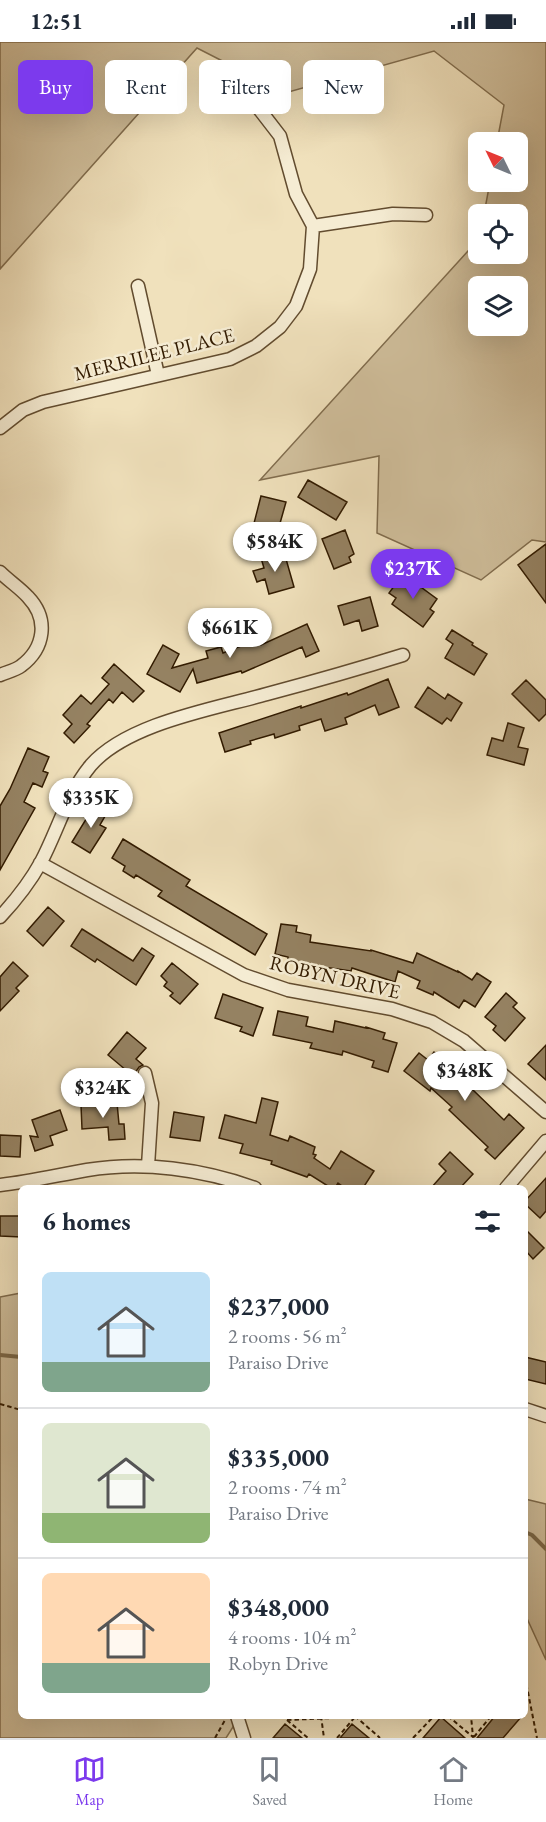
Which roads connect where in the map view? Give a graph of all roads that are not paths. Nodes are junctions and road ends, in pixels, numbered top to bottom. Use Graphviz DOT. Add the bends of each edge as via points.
graph roads {
  1 [pos="263,114"];
  2 [pos="426,215"];
  3 [pos="314,226"];
  4 [pos="138,286"];
  5 [pos="158,375"];
  6 [pos="0,428"];
  7 [pos="0,572"];
  8 [pos="403,656"];
  9 [pos="0,675"];
  10 [pos="40,863"];
  11 [pos="0,917"];
  12 [pos="145,1073"];
  13 [pos="546,1112"];
  14 [pos="546,1141"];
  15 [pos="148,1166"];
  16 [pos="0,1185"];
  17 [pos="247,1185"];
  18 [pos="509,1185"];
  19 [pos="528,1410"];
  20 [pos="546,1416"];
  21 [pos="238,1719"];
  22 [pos="244,1738"];
  1 -- 3 [label="street" via="280,136 296,194"];
  2 -- 3 [label="street" via="393,214"];
  3 -- 5 [label="street, MERRILEE PLACE" via="310,269 296,306 280,327 256,346 230,359"];
  4 -- 5 [label="street"];
  5 -- 6 [label="street, MERRILEE PLACE" via="43,402 22,410"];
  7 -- 9 [label="street" via="29,598 41,617 42,638 35,653 20,667"];
  8 -- 10 [label="street" via="158,724 118,743 92,764 71,794"];
  10 -- 11 [label="street"];
  10 -- 13 [label="street, ROBYN DRIVE" via="244,975 288,990 392,1008 432,1022 464,1041"];
  12 -- 15 [label="street" via="152,1103"];
  14 -- 18 [label="street"];
  15 -- 16 [label="street" via="87,1170"];
  15 -- 17 [label="street" via="194,1171"];
  19 -- 20 [label="street"];
  21 -- 22 [label="street"];
}
